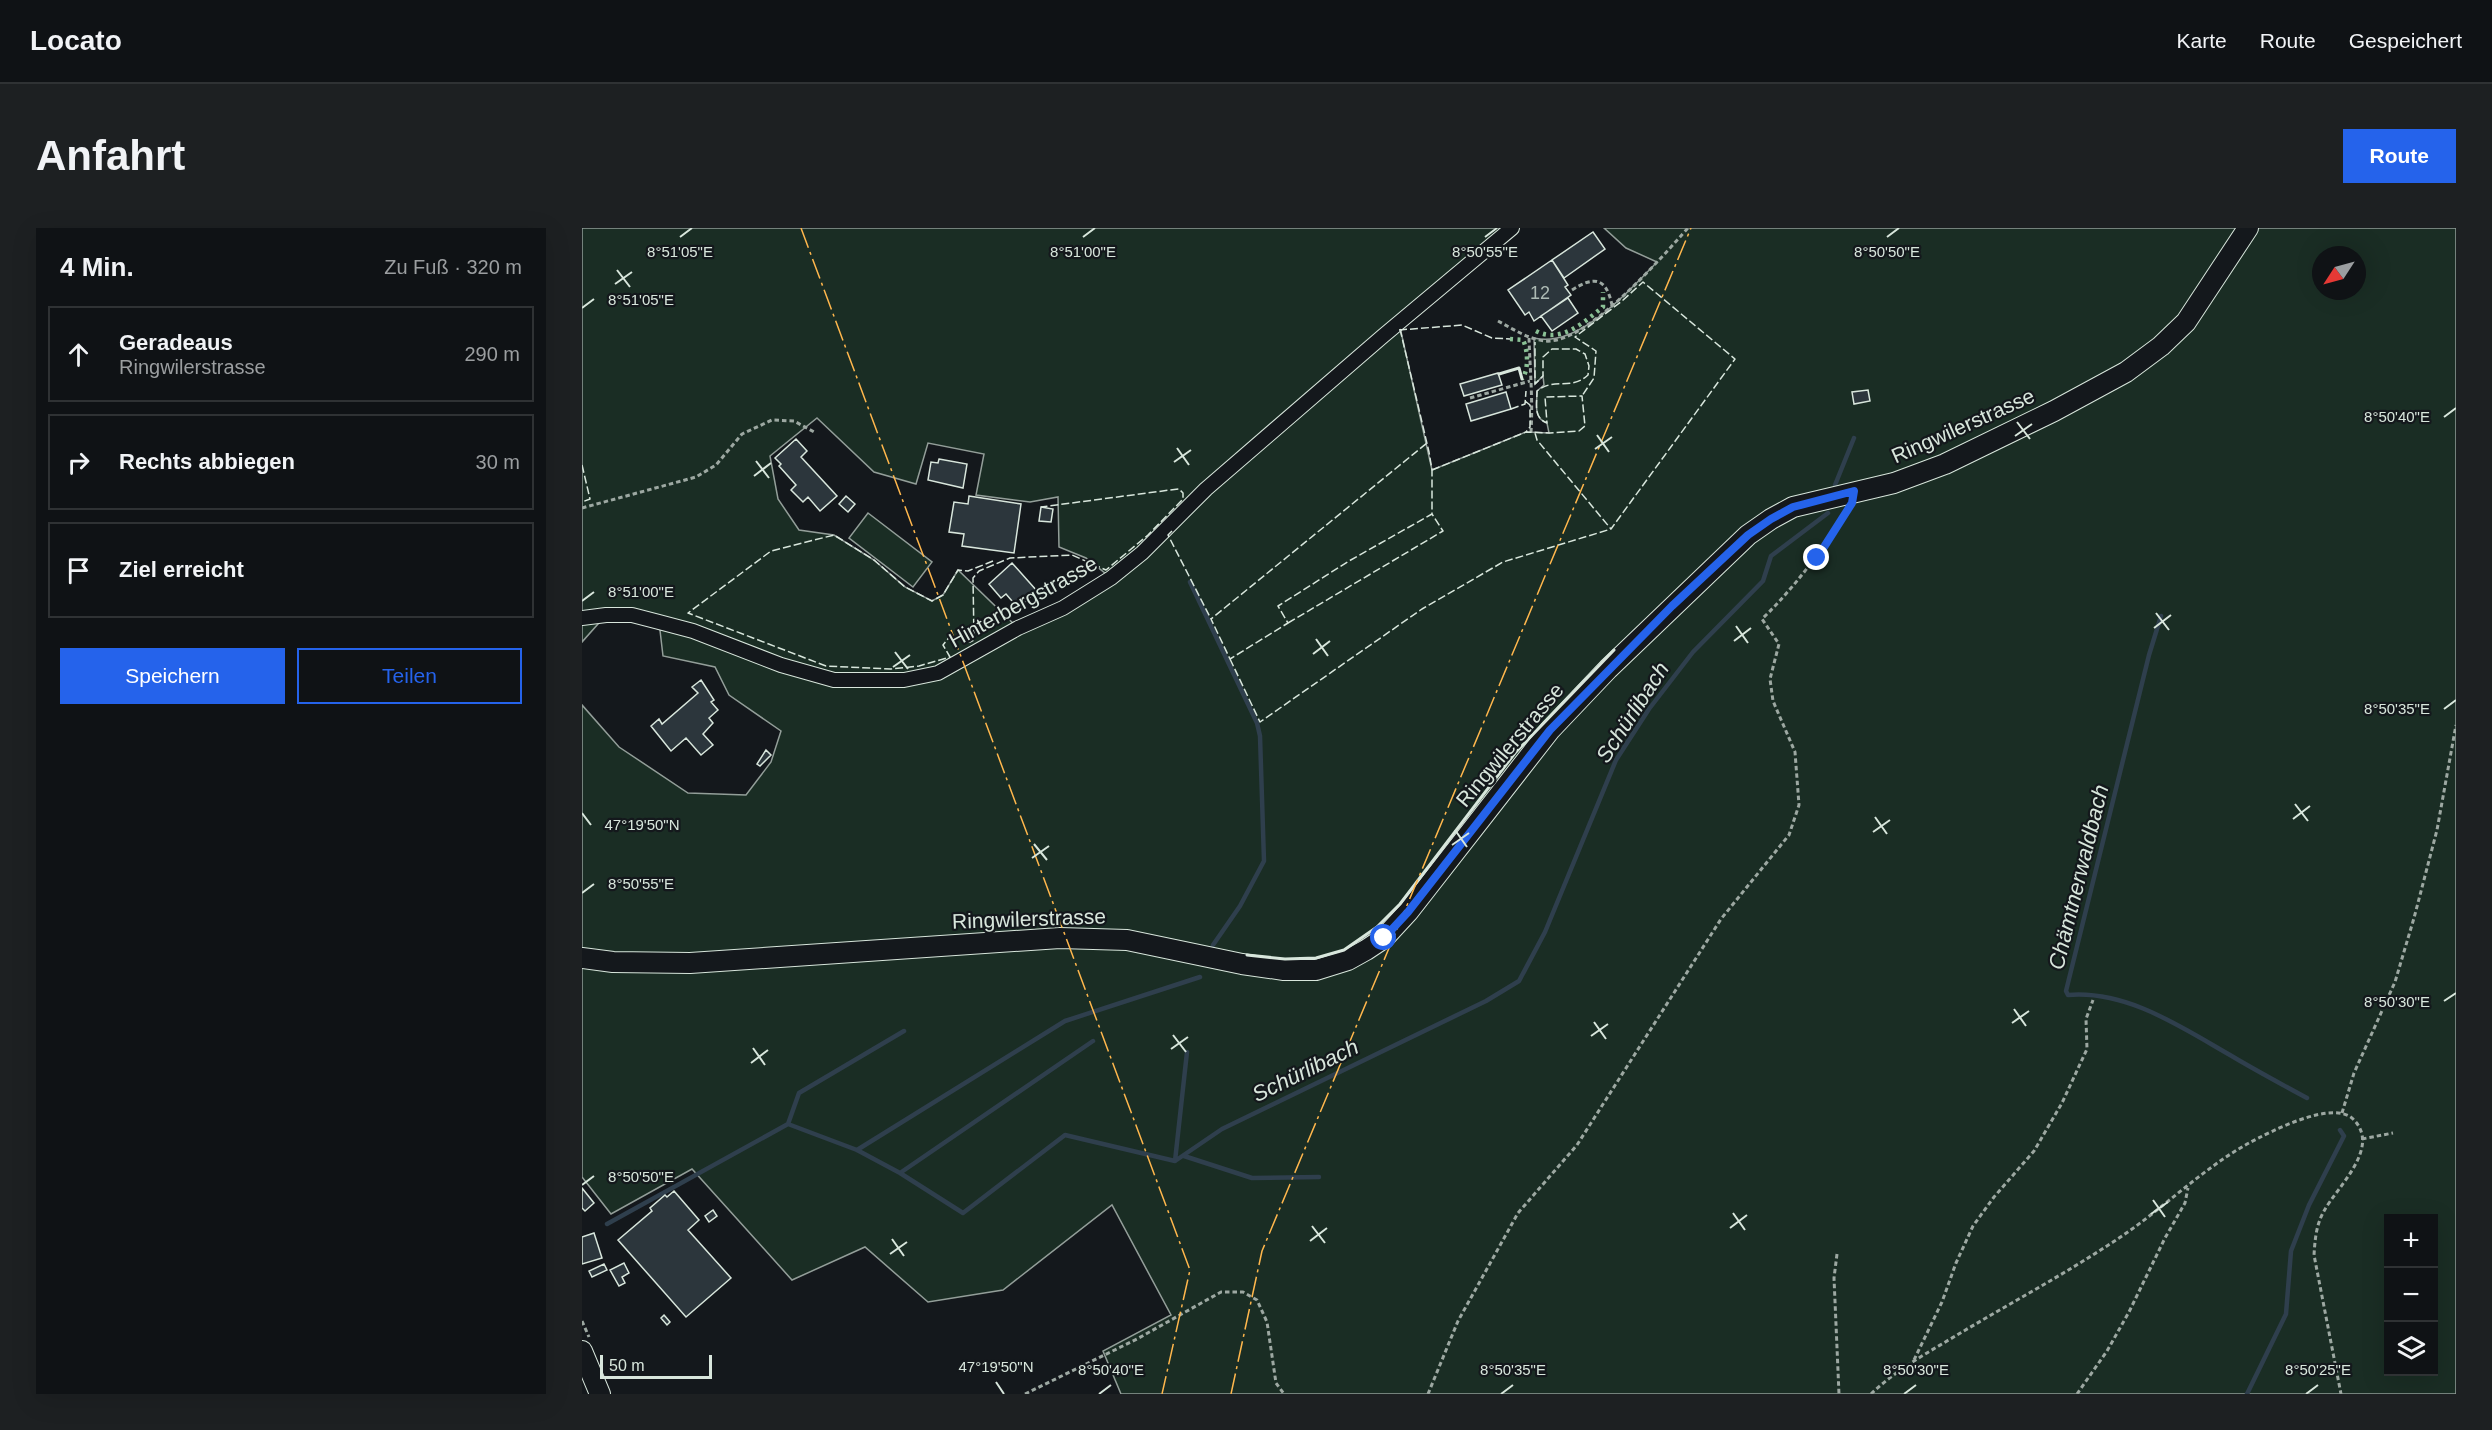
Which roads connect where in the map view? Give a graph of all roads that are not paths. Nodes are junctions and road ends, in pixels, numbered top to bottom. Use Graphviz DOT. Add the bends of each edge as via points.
graph roads {
  1 [pos="1512,228"];
  2 [pos="2248,228"];
  3 [pos="582,618"];
  4 [pos="582,958"];
  5 [pos="582,1351"];
  6 [pos="600,1394"];
  1 -- 3 [label="street, Hinterbergstrasse" via="1206,489 1111,578 1063,608 1018,628 938,673 904,680 834,680 693,631 633,615"];
  2 -- 4 [label="street, Ringwilerstrasse" via="2186,322 2126,372 1945,464 1894,483 1793,507 1748,535 1550,730 1384,938 1348,960 1317,970 1284,970 1127,940 1060,939 690,963"];
  5 -- 6 [label="street"];
}
